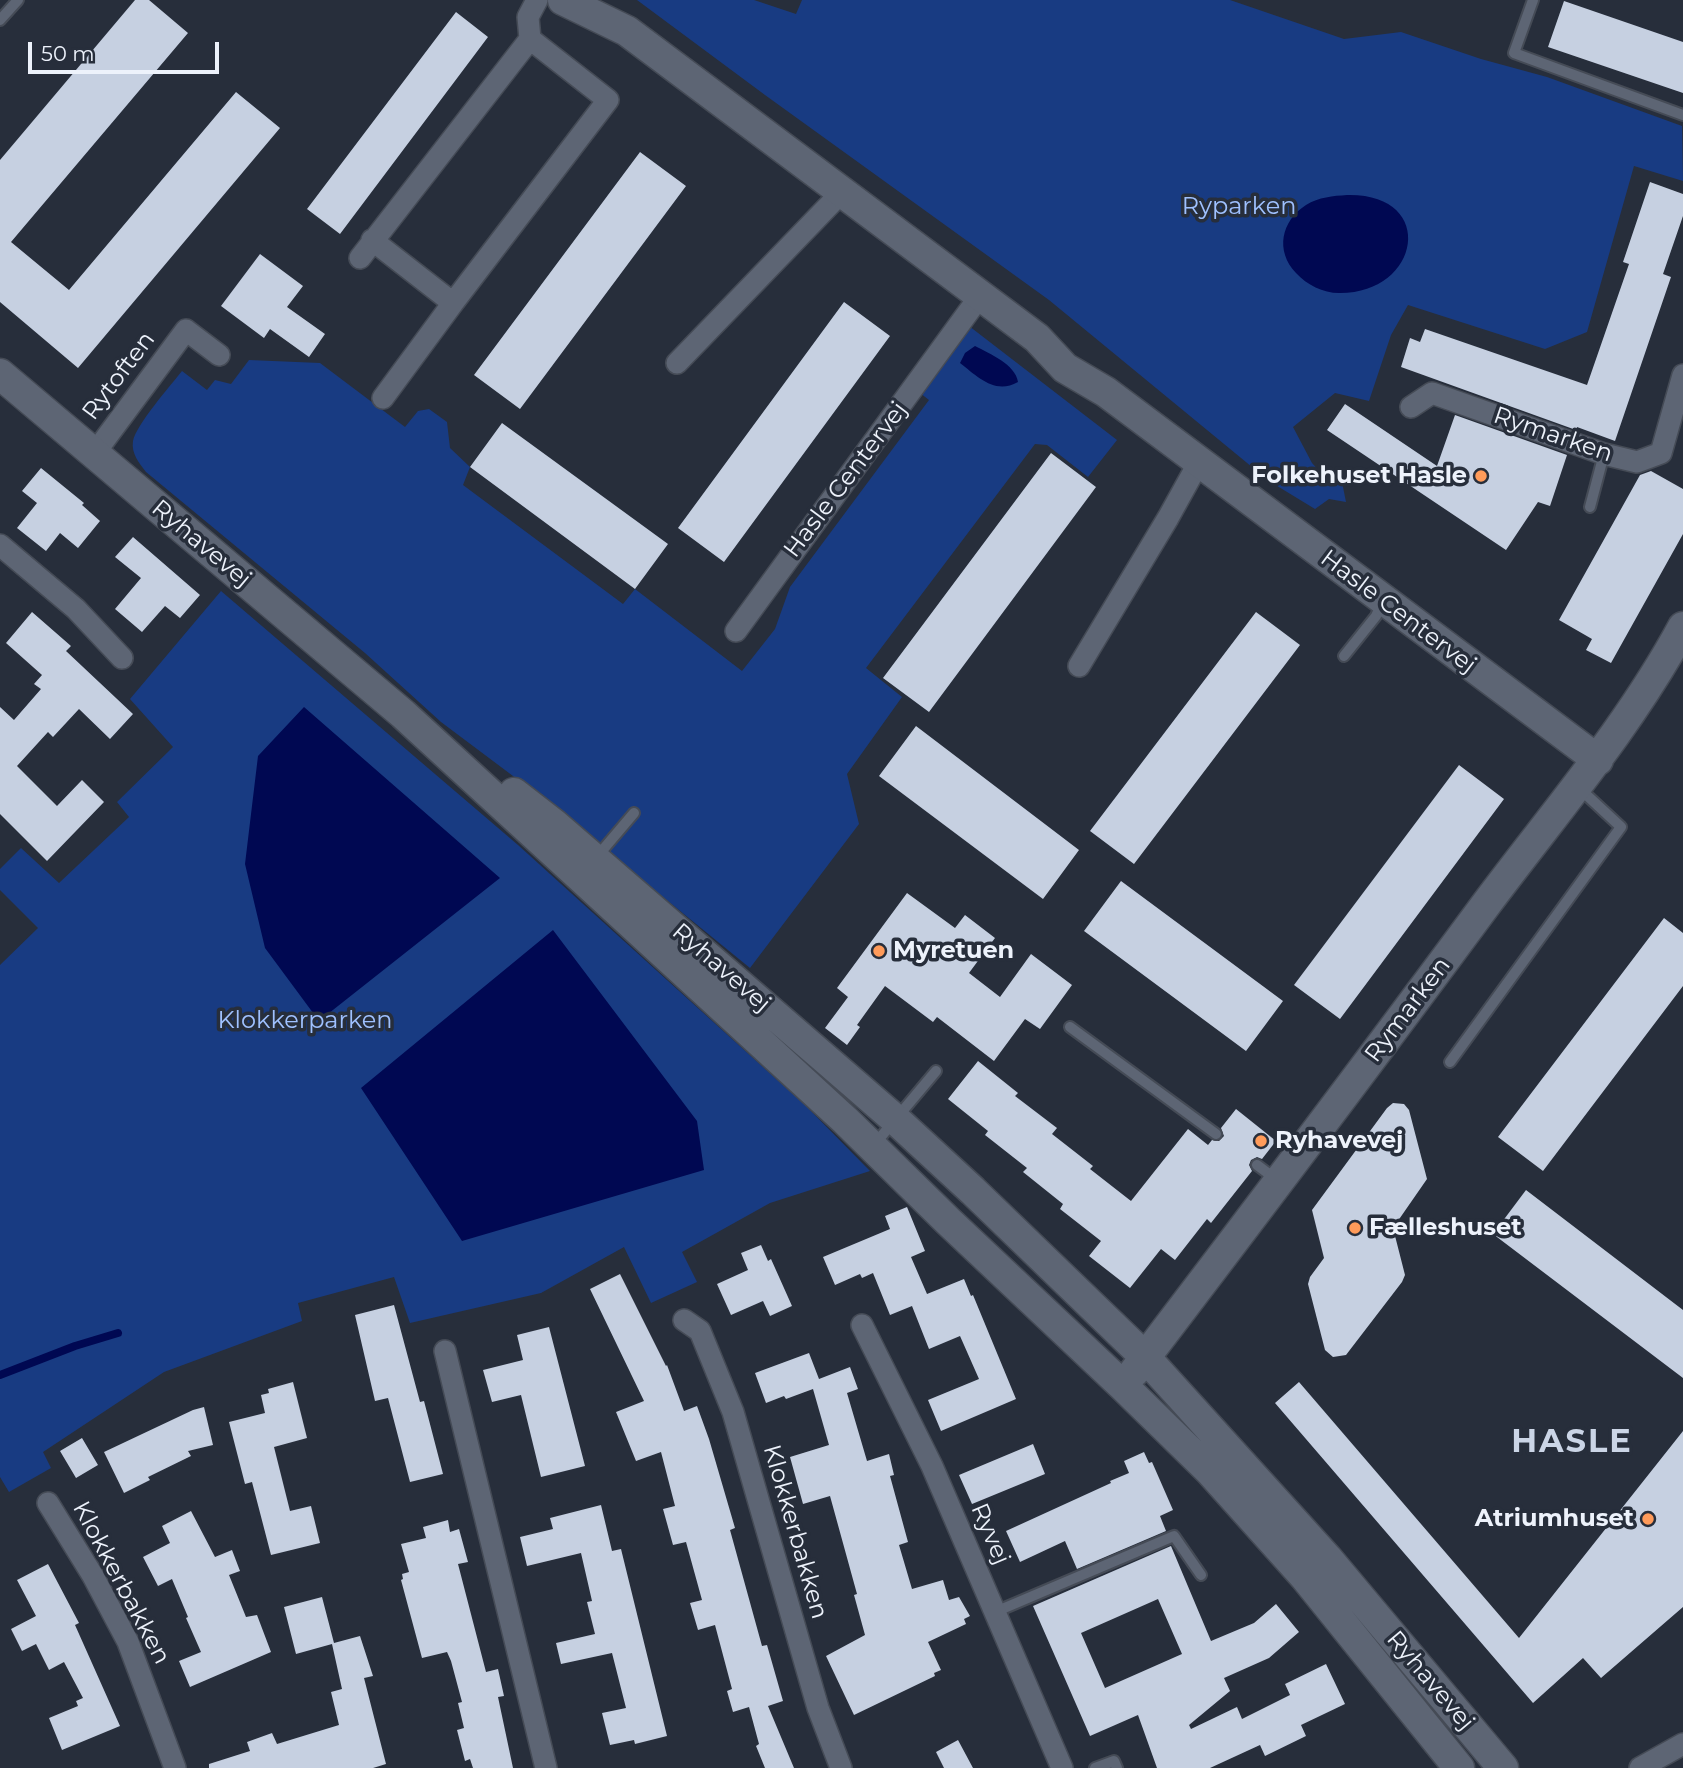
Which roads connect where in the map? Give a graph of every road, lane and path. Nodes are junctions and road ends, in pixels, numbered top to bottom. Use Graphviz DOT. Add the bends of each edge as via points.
graph roads {
  1 [pos="537,0"];
  2 [pos="563,0"];
  3 [pos="1533,0"];
  4 [pos="13,2"];
  5 [pos="0,20"];
  6 [pos="530,39"];
  7 [pos="1683,115"];
  8 [pos="842,192"];
  9 [pos="372,240"];
  10 [pos="360,258"];
  11 [pos="980,296"];
  12 [pos="453,303"];
  13 [pos="219,355"];
  14 [pos="677,363"];
  15 [pos="0,374"];
  16 [pos="1683,375"];
  17 [pos="383,398"];
  18 [pos="1411,407"];
  19 [pos="94,454"];
  20 [pos="1604,454"];
  21 [pos="1199,462"];
  22 [pos="1590,507"];
  23 [pos="0,545"];
  24 [pos="1383,601"];
  25 [pos="1683,627"];
  26 [pos="736,631"];
  27 [pos="1344,656"];
  28 [pos="122,658"];
  29 [pos="1079,666"];
  30 [pos="403,714"];
  31 [pos="1598,760"];
  32 [pos="1577,787"];
  33 [pos="634,813"];
  34 [pos="594,860"];
  35 [pos="1070,1027"];
  36 [pos="1450,1062"];
  37 [pos="936,1071"];
  38 [pos="896,1120"];
  39 [pos="1216,1134"];
  40 [pos="873,1147"];
  41 [pos="684,1320"];
  42 [pos="862,1325"];
  43 [pos="445,1351"];
  44 [pos="1145,1357"];
  45 [pos="1123,1386"];
  46 [pos="48,1503"];
  47 [pos="1201,1575"];
  48 [pos="995,1612"];
  49 [pos="1683,1744"];
  50 [pos="175,1768"];
  51 [pos="546,1768"];
  52 [pos="841,1768"];
  53 [pos="1062,1768"];
  54 [pos="1095,1768"];
  55 [pos="1117,1768"];
  56 [pos="1460,1768"];
  57 [pos="1503,1768"];
  58 [pos="1640,1768"];
  1 -- 6 [label="street" via="528,17"];
  2 -- 8 [label="street, Hasle Centervej" via="628,31"];
  3 -- 7 [label="lane" via="1514,53"];
  4 -- 5 [label="lane"];
  6 -- 9 [label="street"];
  6 -- 12 [label="street" via="608,100"];
  8 -- 11 [label="street, Hasle Centervej"];
  8 -- 14 [label="street"];
  9 -- 10 [label="street"];
  9 -- 12 [label="street"];
  11 -- 21 [label="street, Hasle Centervej" via="1037,338 1065,368 1106,392"];
  11 -- 26 [label="street, Hasle Centervej"];
  12 -- 17 [label="street"];
  13 -- 19 [label="street, Rytoften" via="186,330"];
  15 -- 19 [label="street, Ryhavevej"];
  16 -- 20 [label="street, Rymarken" via="1661,453 1637,462"];
  18 -- 20 [label="street, Rymarken" via="1432,393"];
  19 -- 30 [label="street, Ryhavevej"];
  20 -- 22 [label="lane"];
  21 -- 24 [label="street, Hasle Centervej"];
  21 -- 29 [label="street"];
  23 -- 28 [label="street" via="76,609"];
  24 -- 27 [label="lane"];
  24 -- 31 [label="street, Hasle Centervej"];
  25 -- 31 [label="street, Rymarken"];
  30 -- 34 [label="street, Ryhavevej" via="533,806"];
  30 -- 40 [label="street, Ryhavevej"];
  31 -- 32 [label="street, Rymarken"];
  32 -- 36 [label="lane" via="1621,827"];
  32 -- 44 [label="street, Rymarken" via="1268,1174"];
  33 -- 34 [label="lane"];
  34 -- 38 [label="street, Ryhavevej"];
  35 -- 39 [label="lane"];
  37 -- 38 [label="lane"];
  38 -- 40 [label="lane"];
  38 -- 44 [label="street, Ryhavevej"];
  40 -- 45 [label="street, Ryhavevej"];
  41 -- 52 [label="street, Klokkerbakken" via="700,1331 733,1412 818,1708"];
  42 -- 48 [label="street, Ryvej" via="932,1466"];
  43 -- 51 [label="street"];
  44 -- 45 [label="street, Rymarken"];
  44 -- 57 [label="street, Ryhavevej" via="1327,1558"];
  45 -- 56 [label="street, Ryhavevej" via="1210,1471 1305,1577"];
  46 -- 50 [label="street, Klokkerbakken" via="128,1642"];
  47 -- 48 [label="lane" via="1174,1536"];
  48 -- 53 [label="street, Ryvej"];
  49 -- 58 [label="street"];
  54 -- 55 [label="lane" via="1114,1761"];
}
